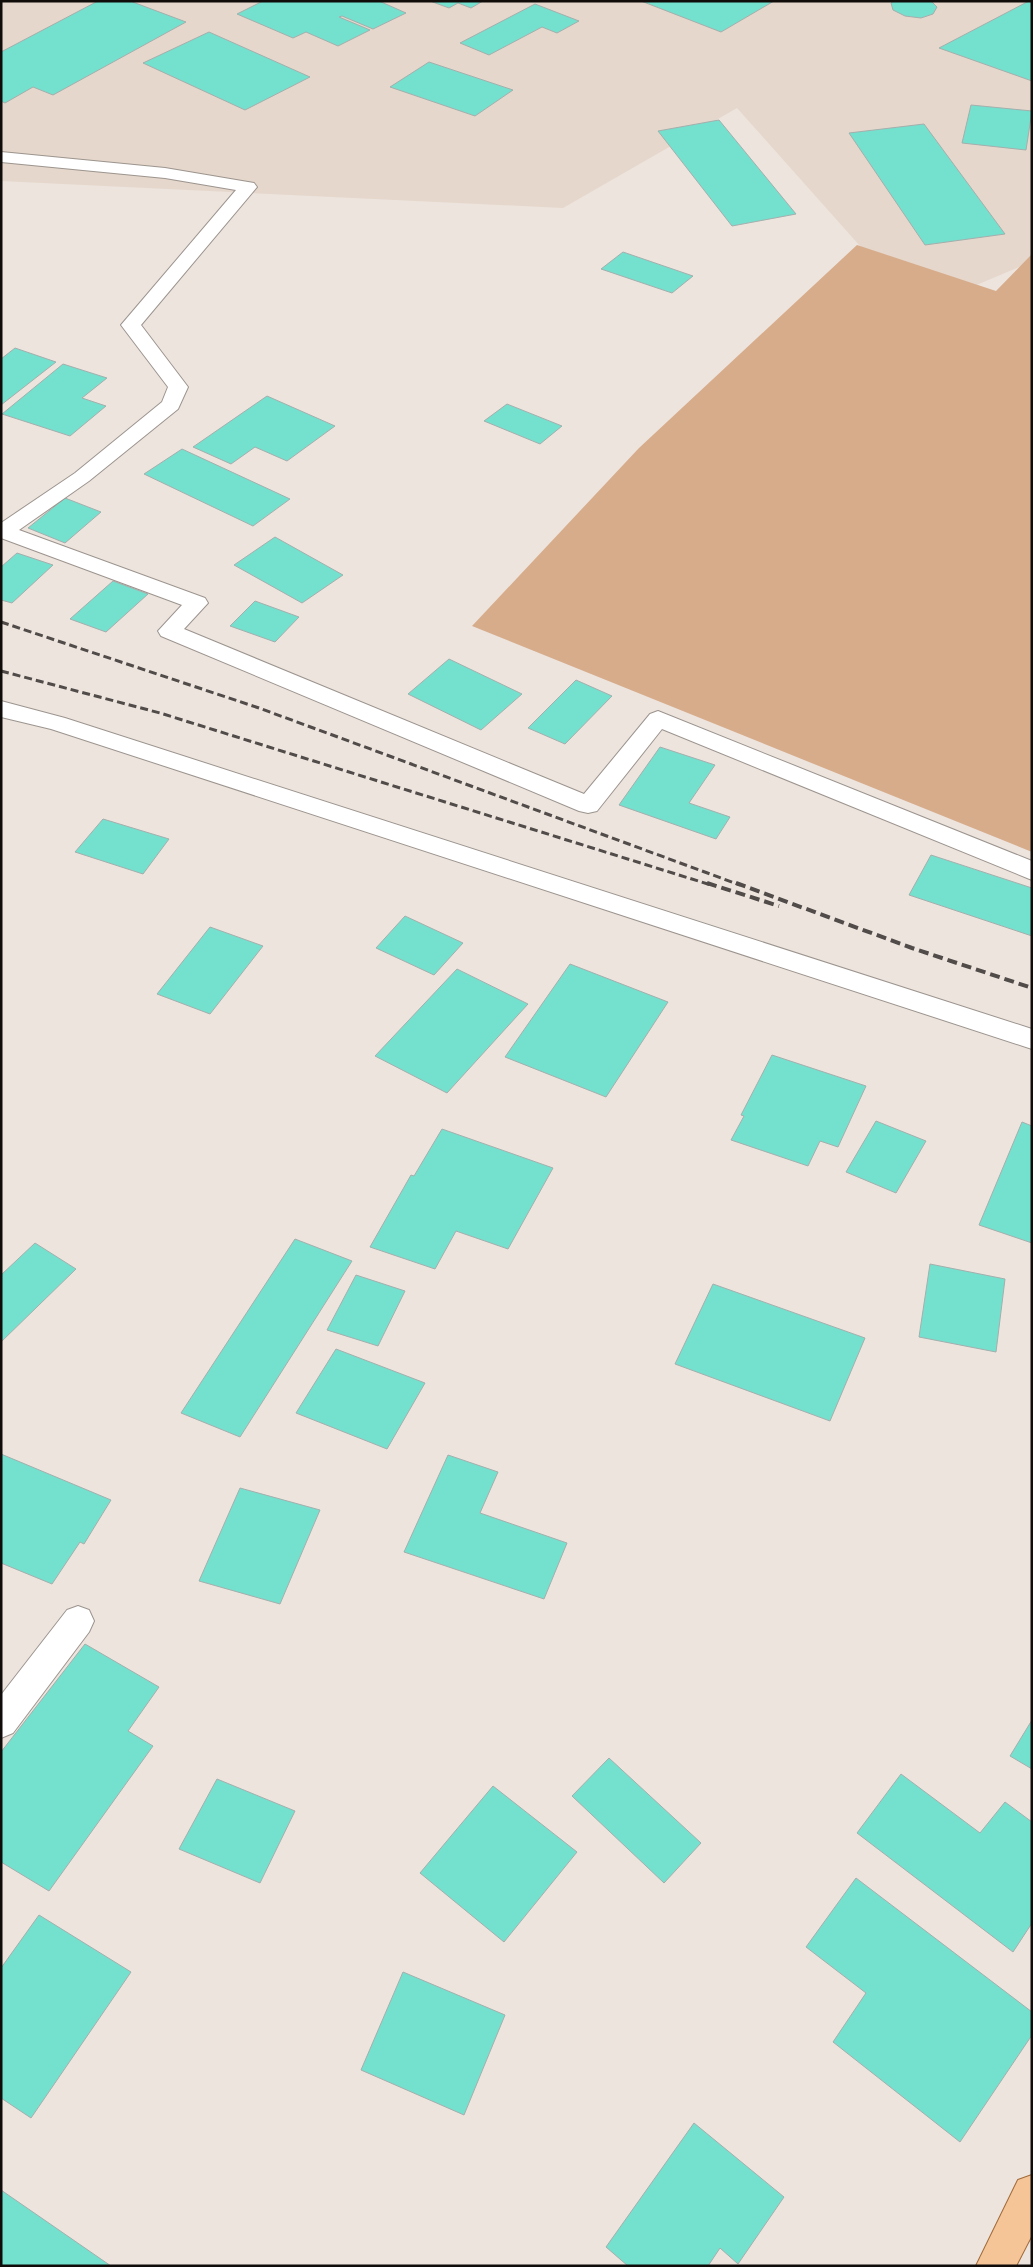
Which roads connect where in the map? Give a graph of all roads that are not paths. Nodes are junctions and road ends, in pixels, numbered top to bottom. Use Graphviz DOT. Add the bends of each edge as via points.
graph roads {
  1 [pos="1,157"];
  2 [pos="2,532"];
  3 [pos="1,709"];
  4 [pos="1032,870"];
  5 [pos="1032,1038"];
  6 [pos="78,1621"];
  7 [pos="1,1722"];
  8 [pos="1032,2194"];
  9 [pos="996,2266"];
  1 -- 2 [label="street" via="165,174 248,188 131,325 178,387 170,405 82,477"];
  2 -- 4 [label="street" via="196,603 169,631 588,805 658,719"];
  3 -- 5 [label="street" via="66,726"];
  6 -- 7 [label="street"];
  8 -- 9 [label="main road"];
}
